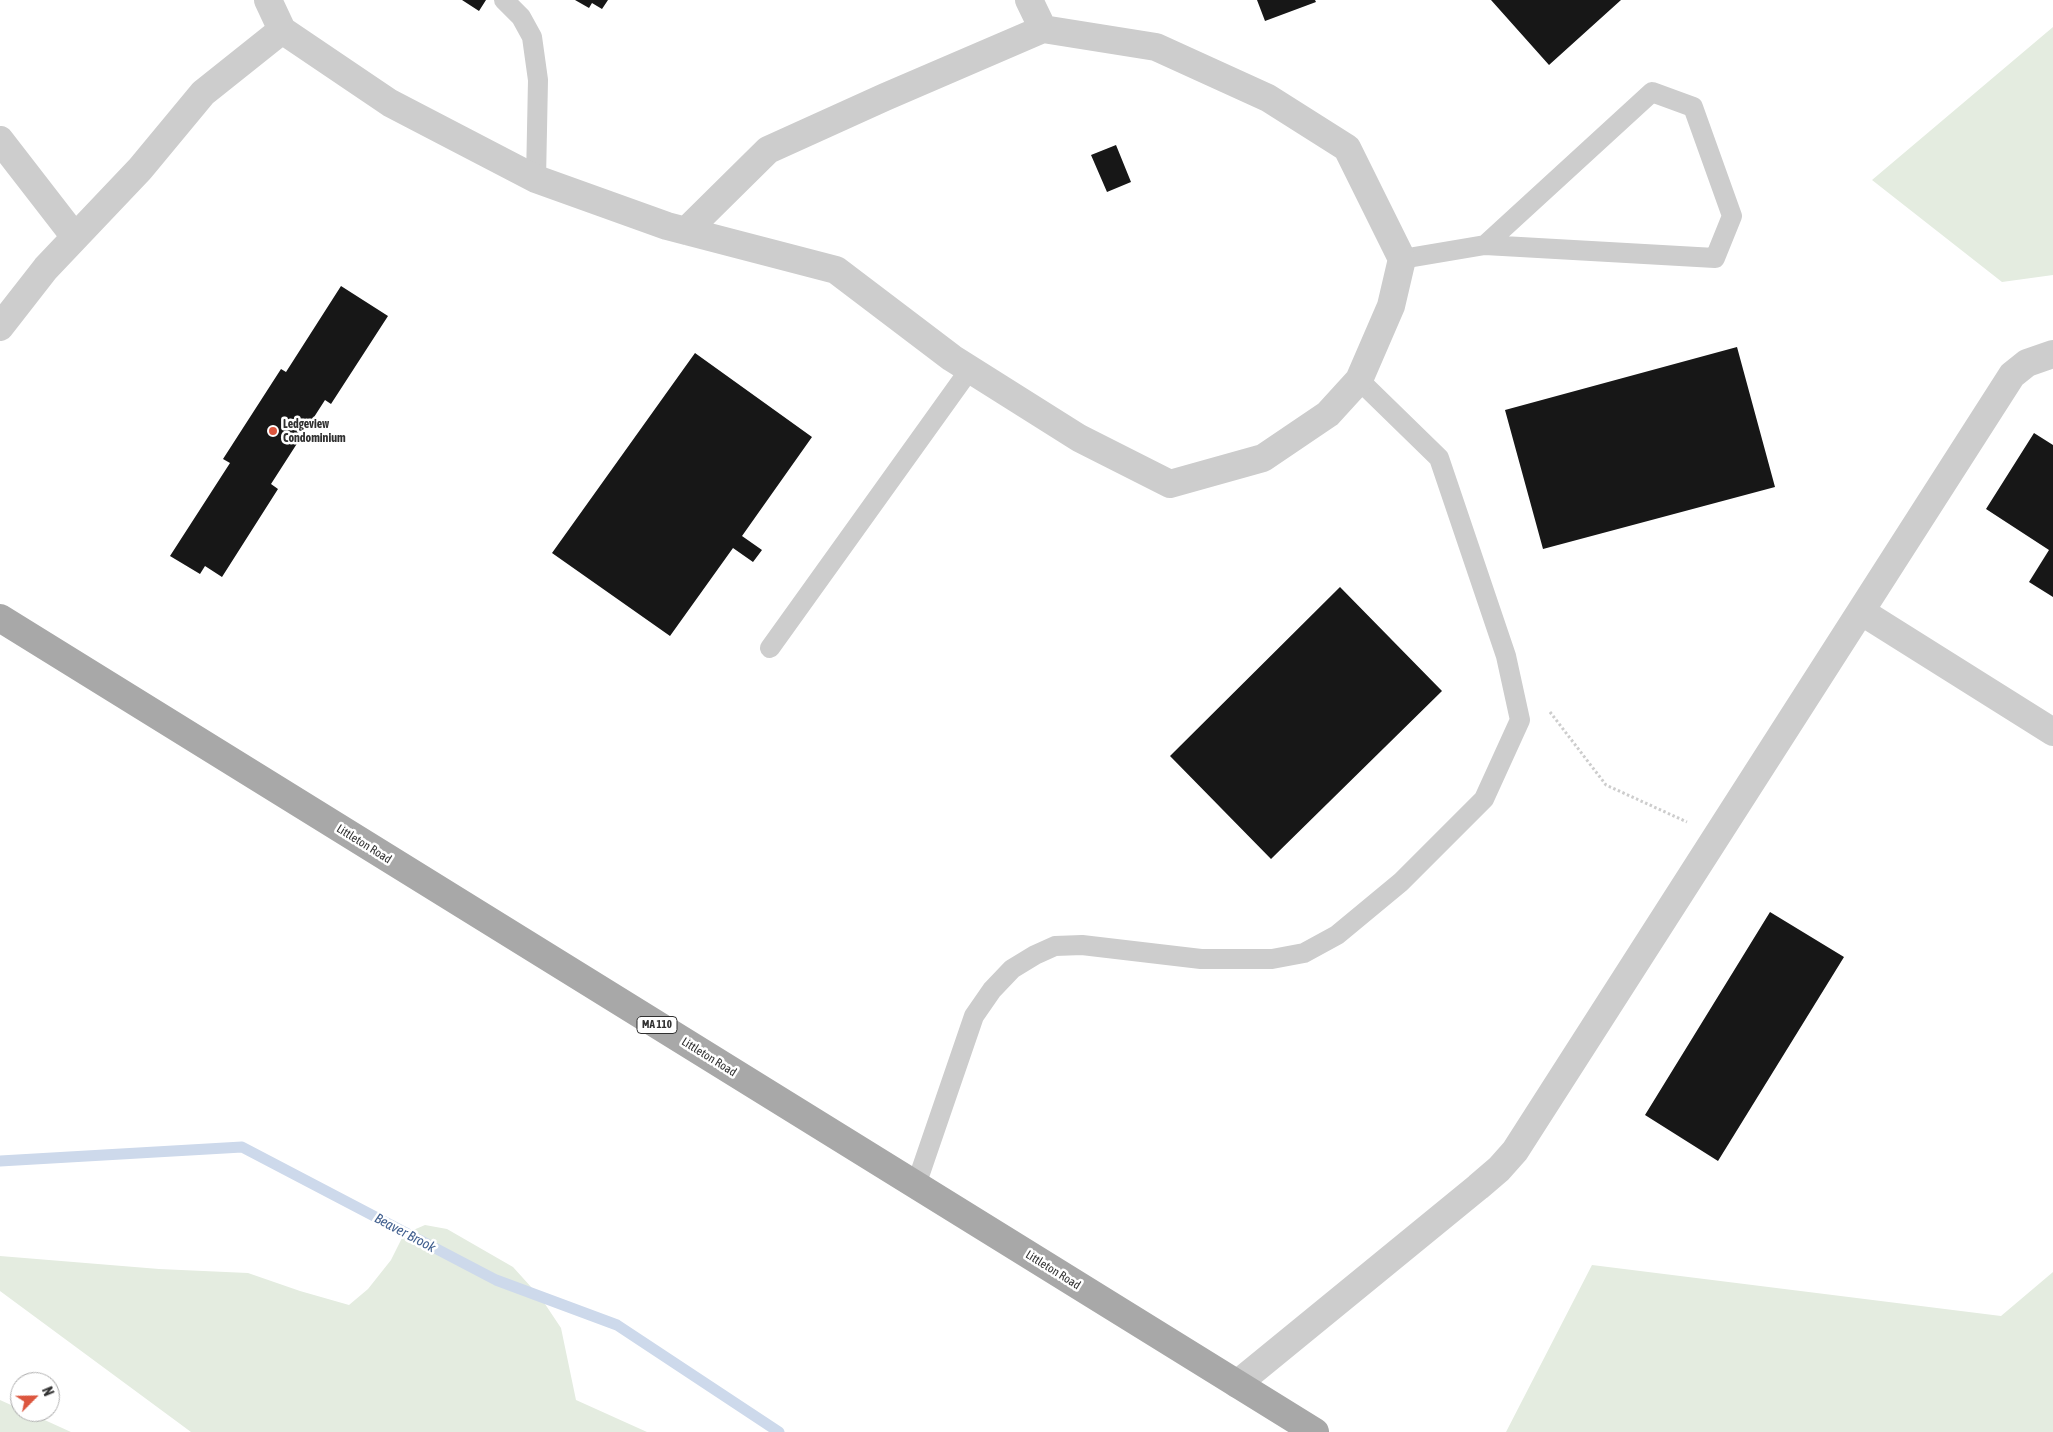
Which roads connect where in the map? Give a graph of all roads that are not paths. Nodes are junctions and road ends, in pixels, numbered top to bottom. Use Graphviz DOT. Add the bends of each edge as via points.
graph roads {
  1 [pos="268,0"];
  2 [pos="504,0"];
  3 [pos="1029,0"];
  4 [pos="1043,29"];
  5 [pos="282,30"];
  6 [pos="0,140"];
  7 [pos="536,179"];
  8 [pos="686,231"];
  9 [pos="75,237"];
  10 [pos="1485,245"];
  11 [pos="1402,259"];
  12 [pos="0,327"];
  13 [pos="2053,354"];
  14 [pos="970,369"];
  15 [pos="1359,380"];
  16 [pos="1862,612"];
  17 [pos="0,618"];
  18 [pos="770,648"];
  19 [pos="2053,732"];
  20 [pos="916,1185"];
  21 [pos="1237,1384"];
  22 [pos="1315,1432"];
  1 -- 5 [label="street"];
  2 -- 7 [label="lane" via="521,17 532,37 538,80"];
  3 -- 4 [label="street"];
  4 -- 8 [label="street" via="768,150"];
  4 -- 11 [label="street" via="1156,47 1268,98 1348,148"];
  5 -- 7 [label="street" via="390,103"];
  5 -- 9 [label="street" via="203,93 140,169"];
  6 -- 9 [label="street"];
  7 -- 8 [label="street"];
  8 -- 14 [label="street" via="836,270"];
  9 -- 12 [label="street"];
  10 -- 10 [label="lane" via="1715,258 1732,216 1693,107 1652,92"];
  10 -- 11 [label="lane"];
  11 -- 15 [label="street" via="1391,306"];
  13 -- 16 [label="street" via="2027,363 2012,376"];
  14 -- 15 [label="street" via="1079,438 1170,484 1263,458 1328,414"];
  14 -- 18 [label="lane"];
  15 -- 20 [label="lane" via="1440,458 1506,656 1520,720 1484,799 1401,882 1337,935 1304,953 1272,959 1201,959 1082,944 1055,946 1012,969 974,1016"];
  16 -- 19 [label="street"];
  16 -- 21 [label="street" via="1515,1151 1478,1187"];
  17 -- 20 [label="main road, Littleton Road / MA 110"];
  20 -- 21 [label="main road, Littleton Road / MA 110"];
  21 -- 22 [label="main road, Littleton Road / MA 110"];
}
